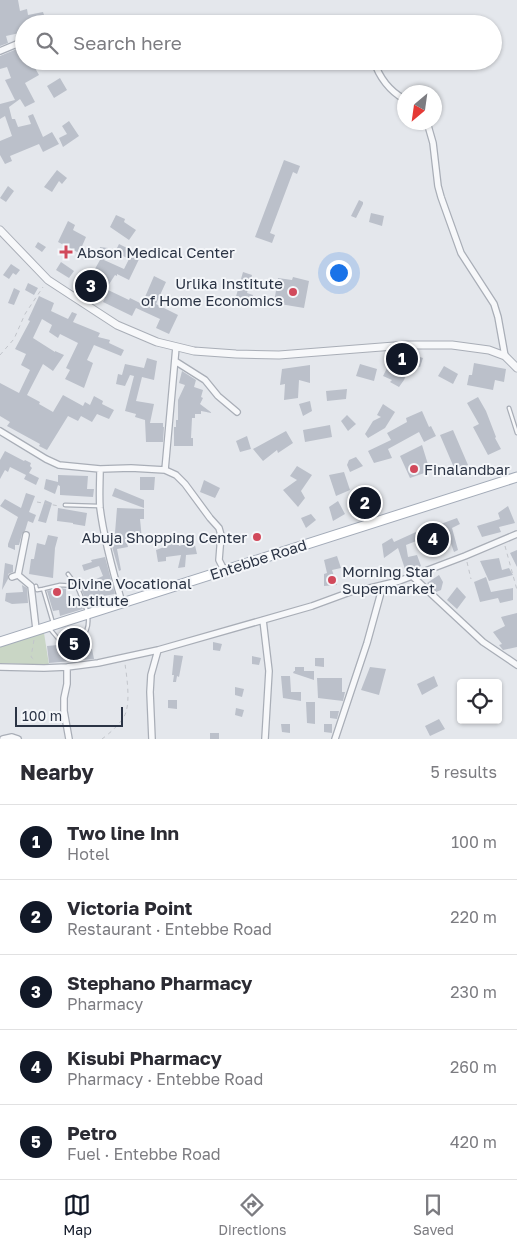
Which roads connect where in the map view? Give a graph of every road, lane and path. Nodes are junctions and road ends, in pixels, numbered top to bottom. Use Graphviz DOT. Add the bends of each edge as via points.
graph roads {
  1 [pos="15,44"];
  2 [pos="0,51"];
  3 [pos="377,70"];
  4 [pos="397,95"];
  5 [pos="429,130"];
  6 [pos="0,230"];
  7 [pos="48,280"];
  8 [pos="176,347"];
  9 [pos="0,356"];
  10 [pos="505,356"];
  11 [pos="175,361"];
  12 [pos="517,368"];
  13 [pos="509,408"];
  14 [pos="237,412"];
  15 [pos="0,431"];
  16 [pos="517,433"];
  17 [pos="100,469"];
  18 [pos="165,470"];
  19 [pos="517,477"];
  20 [pos="37,502"];
  21 [pos="65,505"];
  22 [pos="100,506"];
  23 [pos="517,534"];
  24 [pos="26,535"];
  25 [pos="504,540"];
  26 [pos="465,556"];
  27 [pos="224,570"];
  28 [pos="68,574"];
  29 [pos="411,575"];
  30 [pos="471,579"];
  31 [pos="383,585"];
  32 [pos="36,586"];
  33 [pos="76,586"];
  34 [pos="43,589"];
  35 [pos="517,590"];
  36 [pos="122,603"];
  37 [pos="88,613"];
  38 [pos="262,620"];
  39 [pos="50,625"];
  40 [pos="37,629"];
  41 [pos="0,642"];
  42 [pos="158,650"];
  43 [pos="124,656"];
  44 [pos="517,665"];
  45 [pos="0,667"];
  46 [pos="67,667"];
  47 [pos="44,668"];
  48 [pos="3,739"];
  49 [pos="18,739"];
  50 [pos="68,739"];
  51 [pos="102,739"];
  52 [pos="152,739"];
  53 [pos="266,739"];
  54 [pos="335,739"];
  1 -- 2 [label="street"];
  3 -- 4 [label="street"];
  5 -- 10 [label="street" via="441,197 461,253 494,304"];
  6 -- 7 [label="street"];
  7 -- 8 [label="street" via="117,325"];
  7 -- 9 [label="path" via="25,314 14,339"];
  8 -- 10 [label="street" via="202,352 279,355 407,345 452,345 489,350"];
  8 -- 11 [label="street"];
  10 -- 12 [label="street"];
  11 -- 14 [label="street" via="204,380"];
  11 -- 18 [label="street"];
  13 -- 16 [label="lane"];
  15 -- 17 [label="street" via="52,463"];
  17 -- 18 [label="street"];
  17 -- 22 [label="street"];
  18 -- 27 [label="street" via="181,479 219,528 219,560"];
  19 -- 27 [label="main road, Entebbe Road"];
  20 -- 21 [label="path"];
  21 -- 22 [label="lane"];
  22 -- 36 [label="street" via="106,544"];
  23 -- 25 [label="street"];
  24 -- 40 [label="street" via="15,576 30,586"];
  25 -- 26 [label="street"];
  25 -- 35 [label="path"];
  26 -- 29 [label="street"];
  26 -- 30 [label="path"];
  27 -- 36 [label="main road, Entebbe Road"];
  28 -- 33 [label="lane"];
  29 -- 31 [label="street"];
  29 -- 44 [label="street" via="483,642"];
  31 -- 38 [label="street" via="361,588"];
  31 -- 54 [label="street"];
  32 -- 34 [label="lane" via="37,590"];
  33 -- 34 [label="lane"];
  33 -- 37 [label="lane"];
  34 -- 39 [label="lane"];
  36 -- 37 [label="main road, Entebbe Road"];
  37 -- 39 [label="main road, Entebbe Road"];
  37 -- 39 [label="lane" via="88,631 75,640 60,641"];
  38 -- 42 [label="street"];
  38 -- 53 [label="street" via="270,670"];
  39 -- 40 [label="main road, Entebbe Road"];
  40 -- 41 [label="main road, Entebbe Road"];
  40 -- 47 [label="path" via="31,657"];
  42 -- 43 [label="street"];
  42 -- 52 [label="street" via="151,675"];
  43 -- 46 [label="street"];
  43 -- 51 [label="path" via="128,686 126,713"];
  45 -- 47 [label="street"];
  46 -- 47 [label="street"];
  46 -- 50 [label="street" via="64,712"];
  48 -- 49 [label="street"];
}
